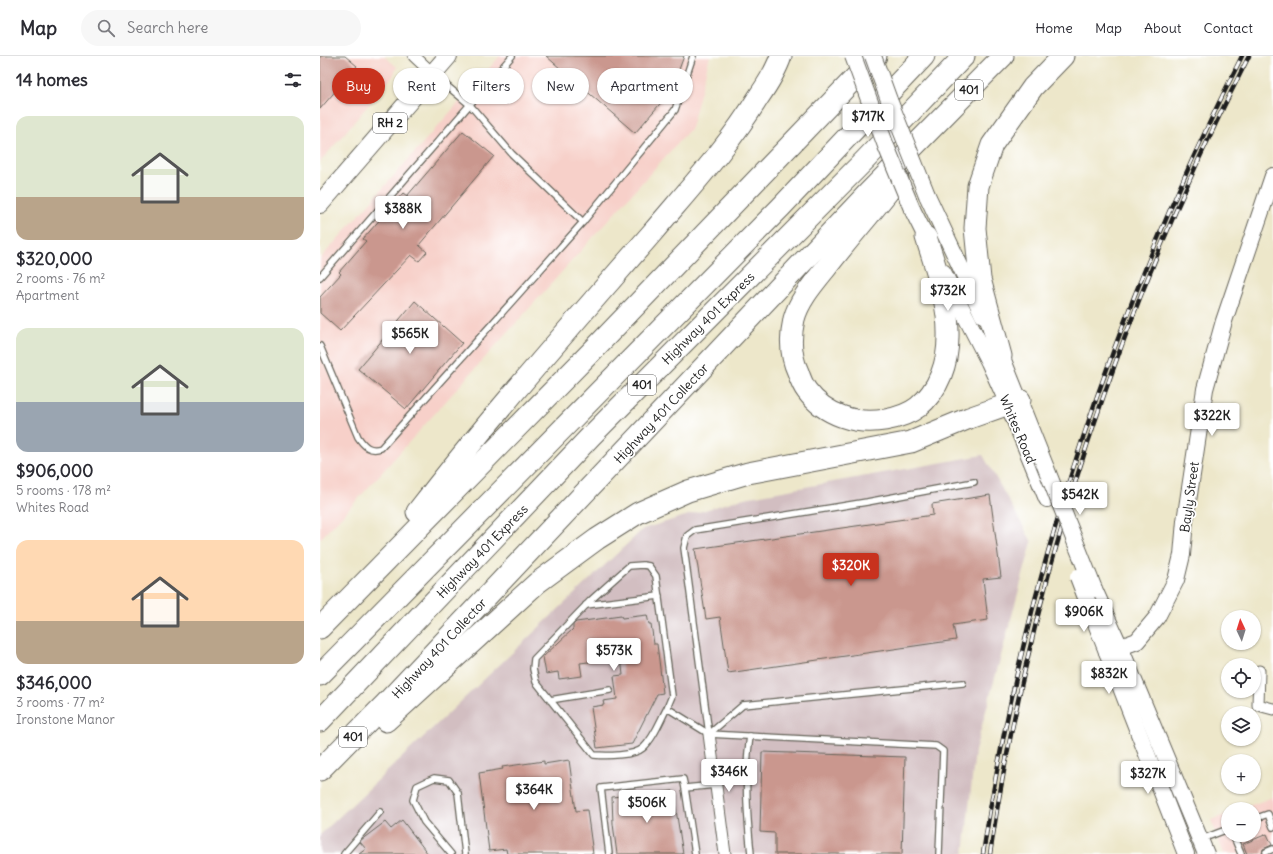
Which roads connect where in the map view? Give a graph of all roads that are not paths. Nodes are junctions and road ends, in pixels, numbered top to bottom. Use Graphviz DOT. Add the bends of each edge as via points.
graph roads {
  1 [pos="414,56"];
  2 [pos="448,56"];
  3 [pos="512,56"];
  4 [pos="693,56"];
  5 [pos="781,56"];
  6 [pos="873,56"];
  7 [pos="924,56"];
  8 [pos="964,56"];
  9 [pos="1003,56"];
  10 [pos="1064,56"];
  11 [pos="856,65"];
  12 [pos="427,68"];
  13 [pos="437,68"];
  14 [pos="450,88"];
  15 [pos="405,104"];
  16 [pos="470,105"];
  17 [pos="935,125"];
  18 [pos="1273,176"];
  19 [pos="320,204"];
  20 [pos="583,222"];
  21 [pos="926,237"];
  22 [pos="320,277"];
  23 [pos="320,346"];
  24 [pos="1001,356"];
  25 [pos="1014,402"];
  26 [pos="974,482"];
  27 [pos="358,588"];
  28 [pos="659,596"];
  29 [pos="586,605"];
  30 [pos="320,628"];
  31 [pos="1113,650"];
  32 [pos="320,675"];
  33 [pos="963,683"];
  34 [pos="610,690"];
  35 [pos="1258,698"];
  36 [pos="550,700"];
  37 [pos="667,708"];
  38 [pos="1273,709"];
  39 [pos="320,721"];
  40 [pos="710,734"];
  41 [pos="750,736"];
  42 [pos="320,770"];
  43 [pos="320,778"];
  44 [pos="716,784"];
  45 [pos="685,788"];
  46 [pos="380,812"];
  47 [pos="1270,814"];
  48 [pos="1273,827"];
  49 [pos="1221,834"];
  50 [pos="1236,842"];
  51 [pos="1203,847"];
  52 [pos="1273,849"];
  53 [pos="1266,852"];
  54 [pos="344,854"];
  55 [pos="451,854"];
  56 [pos="465,854"];
  57 [pos="609,854"];
  58 [pos="695,854"];
  59 [pos="725,854"];
  60 [pos="751,854"];
  61 [pos="938,854"];
  62 [pos="1186,854"];
  63 [pos="1241,854"];
  1 -- 12 [label="street"];
  2 -- 13 [label="main road, RH 2"];
  3 -- 16 [label="lane"];
  4 -- 20 [label="lane" via="675,110"];
  5 -- 27 [label="highway" via="771,78 744,122 716,158 449,471"];
  6 -- 11 [label="highway"];
  6 -- 24 [label="main road, Whites Road, bridge" via="927,195"];
  7 -- 32 [label="highway, Highway 401 Express / 401" via="781,207"];
  8 -- 39 [label="highway, Highway 401 Express / 401" via="865,160 591,436"];
  9 -- 17 [label="highway, Highway 401 Collector / 401"];
  10 -- 24 [label="highway" via="1033,88 992,146 978,186 975,228 980,279"];
  11 -- 21 [label="main road, Whites Road, bridge" via="886,146"];
  11 -- 27 [label="highway" via="595,348"];
  14 -- 16 [label="lane"];
  15 -- 19 [label="main road, RH 2"];
  16 -- 20 [label="lane" via="512,154"];
  16 -- 22 [label="lane"];
  17 -- 21 [label="highway" via="918,153 811,287 794,318 791,335 795,367 806,390 825,408 848,419 859,421 893,418 918,407 940,380 946,357 948,326 942,291"];
  17 -- 42 [label="highway, Highway 401 Collector / 401"];
  18 -- 31 [label="main road, Bayly Street" via="1224,321 1205,389 1182,555 1176,580 1157,617 1146,631 1136,641"];
  20 -- 23 [label="lane" via="381,448 370,449 360,441"];
  21 -- 25 [label="main road, Whites Road" via="989,362"];
  24 -- 25 [label="main road, Whites Road"];
  25 -- 31 [label="main road, Whites Road, bridge"];
  25 -- 43 [label="highway" via="911,442 748,472 688,491 638,513 597,539 537,584 395,714"];
  26 -- 40 [label="lane" via="695,530 687,536 684,548"];
  27 -- 30 [label="highway"];
  28 -- 29 [label="lane"];
  28 -- 29 [label="lane" via="656,576 649,566 629,566"];
  28 -- 37 [label="lane" via="672,696"];
  29 -- 36 [label="lane" via="534,659 536,682"];
  31 -- 51 [label="main road, Whites Road"];
  31 -- 62 [label="main road, Whites Road" via="1137,727"];
  33 -- 40 [label="lane" via="743,705"];
  34 -- 36 [label="lane"];
  35 -- 38 [label="street" via="1258,705"];
  36 -- 37 [label="lane" via="594,755 630,754 642,749"];
  37 -- 40 [label="lane"];
  40 -- 41 [label="lane"];
  40 -- 44 [label="street"];
  41 -- 60 [label="lane" via="746,760"];
  41 -- 61 [label="lane" via="936,746 943,751"];
  44 -- 45 [label="lane"];
  44 -- 59 [label="street"];
  45 -- 57 [label="lane" via="684,779 601,788"];
  45 -- 58 [label="lane"];
  46 -- 54 [label="lane"];
  47 -- 48 [label="lane"];
  49 -- 51 [label="lane"];
  50 -- 63 [label="lane"];
  52 -- 53 [label="lane"];
  55 -- 56 [label="lane" via="424,822 413,800 417,786 434,778 449,780 458,793"];
}
